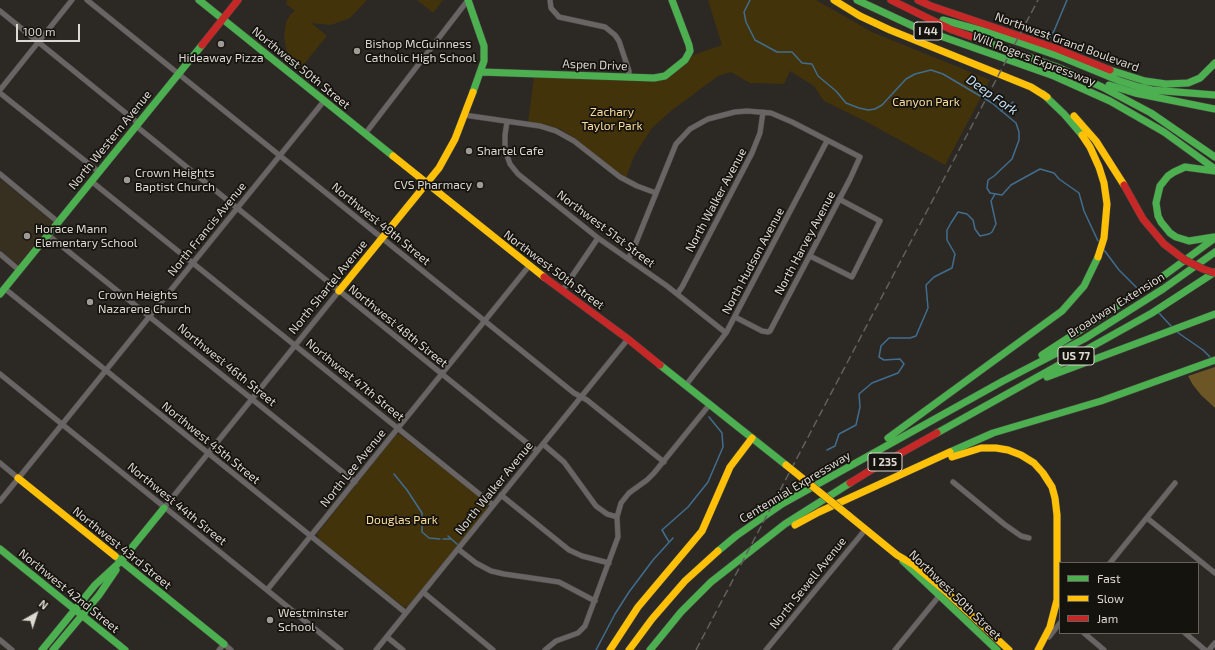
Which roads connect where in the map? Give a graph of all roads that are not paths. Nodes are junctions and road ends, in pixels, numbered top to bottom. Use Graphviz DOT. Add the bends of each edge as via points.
graph roads {
  1 [pos="72,0"];
  2 [pos="87,0"];
  3 [pos="199,0"];
  4 [pos="238,0"];
  5 [pos="468,0"];
  6 [pos="550,0"];
  7 [pos="672,0"];
  8 [pos="834,0"];
  9 [pos="856,0"];
  10 [pos="891,0"];
  11 [pos="918,0"];
  12 [pos="0,11"];
  13 [pos="919,14"];
  14 [pos="223,19"];
  15 [pos="39,42"];
  16 [pos="1215,63"];
  17 [pos="481,72"];
  18 [pos="178,73"];
  19 [pos="1079,76"];
  20 [pos="629,78"];
  21 [pos="0,92"];
  22 [pos="1043,94"];
  23 [pos="1215,95"];
  24 [pos="324,101"];
  25 [pos="1212,108"];
  26 [pos="763,112"];
  27 [pos="464,115"];
  28 [pos="507,122"];
  29 [pos="137,124"];
  30 [pos="365,134"];
  31 [pos="827,140"];
  32 [pos="280,155"];
  33 [pos="1215,157"];
  34 [pos="1215,170"];
  35 [pos="99,172"];
  36 [pos="0,174"];
  37 [pos="91,181"];
  38 [pos="426,184"];
  39 [pos="656,193"];
  40 [pos="839,200"];
  41 [pos="237,208"];
  42 [pos="58,222"];
  43 [pos="48,235"];
  44 [pos="382,238"];
  45 [pos="598,238"];
  46 [pos="1215,238"];
  47 [pos="1215,252"];
  48 [pos="0,254"];
  49 [pos="810,256"];
  50 [pos="628,259"];
  51 [pos="192,262"];
  52 [pos="529,266"];
  53 [pos="19,270"];
  54 [pos="1215,273"];
  55 [pos="2,291"];
  56 [pos="339,291"];
  57 [pos="562,291"];
  58 [pos="677,294"];
  59 [pos="1215,314"];
  60 [pos="150,316"];
  61 [pos="735,317"];
  62 [pos="485,320"];
  63 [pos="726,333"];
  64 [pos="628,339"];
  65 [pos="296,345"];
  66 [pos="1215,360"];
  67 [pos="106,370"];
  68 [pos="0,374"];
  69 [pos="442,374"];
  70 [pos="1003,381"];
  71 [pos="686,385"];
  72 [pos="1021,386"];
  73 [pos="581,397"];
  74 [pos="252,399"];
  75 [pos="710,404"];
  76 [pos="61,423"];
  77 [pos="399,428"];
  78 [pos="752,438"];
  79 [pos="543,444"];
  80 [pos="537,451"];
  81 [pos="208,453"];
  82 [pos="664,462"];
  83 [pos="855,462"];
  84 [pos="0,463"];
  85 [pos="18,478"];
  86 [pos="355,482"];
  87 [pos="885,482"];
  88 [pos="953,482"];
  89 [pos="1175,483"];
  90 [pos="501,495"];
  91 [pos="0,501"];
  92 [pos="494,505"];
  93 [pos="164,508"];
  94 [pos="617,517"];
  95 [pos="1146,518"];
  96 [pos="865,530"];
  97 [pos="311,536"];
  98 [pos="1029,538"];
  99 [pos="755,547"];
  100 [pos="0,549"];
  101 [pos="458,549"];
  102 [pos="121,561"];
  103 [pos="1111,562"];
  104 [pos="608,563"];
  105 [pos="1215,573"];
  106 [pos="267,590"];
  107 [pos="422,592"];
  108 [pos="942,592"];
  109 [pos="595,602"];
  110 [pos="75,610"];
  111 [pos="406,613"];
  112 [pos="82,615"];
  113 [pos="1059,624"];
  114 [pos="1085,634"];
  115 [pos="1186,634"];
  116 [pos="387,636"];
  117 [pos="0,640"];
  118 [pos="1215,643"];
  119 [pos="221,647"];
  120 [pos="12,650"];
  121 [pos="42,650"];
  122 [pos="54,650"];
  123 [pos="125,650"];
  124 [pos="231,650"];
  125 [pos="341,650"];
  126 [pos="376,650"];
  127 [pos="403,650"];
  128 [pos="493,650"];
  129 [pos="545,650"];
  130 [pos="610,650"];
  131 [pos="629,650"];
  132 [pos="650,650"];
  133 [pos="766,650"];
  134 [pos="895,650"];
  135 [pos="997,650"];
  136 [pos="1009,650"];
  137 [pos="1038,650"];
  138 [pos="1104,650"];
  139 [pos="1206,650"];
  140 [pos="1209,650"];
  1 -- 15 [label="street"];
  2 -- 18 [label="street, Northwest 49th Street"];
  3 -- 14 [label="main road, Northwest 50th Street"];
  4 -- 14 [label="main road, North Western Avenue"];
  5 -- 17 [label="main road, North Shartel Avenue" via="484,46"];
  5 -- 30 [label="street"];
  6 -- 20 [label="street" via="551,8 559,16 605,27 615,35 629,71"];
  7 -- 20 [label="main road, Aspen Drive" via="690,45 688,56 665,76"];
  8 -- 22 [label="main road" via="890,30"];
  9 -- 34 [label="main road, Will Rogers Expressway / I 44" via="915,27 1054,76 1110,101 1164,132"];
  10 -- 13 [label="main road, Will Rogers Expressway / I 44"];
  11 -- 16 [label="main road, Northwest Grand Boulevard" via="1140,80 1166,84 1188,83 1200,78"];
  12 -- 15 [label="street, Northwest 48th Street"];
  13 -- 19 [label="main road, Will Rogers Expressway / I 44"];
  13 -- 23 [label="main road" via="991,33 1139,87"];
  14 -- 18 [label="main road, North Western Avenue"];
  14 -- 24 [label="main road, Northwest 50th Street"];
  15 -- 21 [label="street"];
  15 -- 29 [label="street, Northwest 48th Street"];
  17 -- 20 [label="main road, Aspen Drive"];
  17 -- 27 [label="main road, North Shartel Avenue"];
  18 -- 29 [label="main road, North Western Avenue"];
  18 -- 32 [label="street, Northwest 49th Street"];
  19 -- 25 [label="main road" via="1136,93"];
  19 -- 33 [label="main road, Will Rogers Expressway / I 44" via="1152,113"];
  21 -- 35 [label="street"];
  22 -- 54 [label="main road, bridge" via="1062,106 1086,128 1108,158 1143,219 1164,244 1185,260"];
  22 -- 83 [label="main road" via="1078,129 1090,147 1104,183 1106,221 1100,253 1090,276 1062,311"];
  24 -- 30 [label="main road, Northwest 50th Street"];
  24 -- 32 [label="street, North Francis Avenue"];
  26 -- 31 [label="street" via="781,117"];
  26 -- 39 [label="street" via="722,114 690,129 674,148"];
  26 -- 58 [label="street, North Walker Avenue" via="760,133 752,153"];
  27 -- 28 [label="street"];
  27 -- 38 [label="main road, North Shartel Avenue" via="447,155"];
  28 -- 39 [label="street" via="540,126 560,133 620,177"];
  28 -- 45 [label="street, Northwest 51st Street" via="505,150 514,170"];
  29 -- 35 [label="main road, North Western Avenue"];
  29 -- 41 [label="street, Northwest 48th Street"];
  30 -- 38 [label="main road, Northwest 50th Street"];
  31 -- 40 [label="street, North Harvey Avenue" via="860,157"];
  31 -- 61 [label="street, North Hudson Avenue"];
  32 -- 41 [label="street, North Francis Avenue"];
  32 -- 44 [label="street, Northwest 49th Street"];
  34 -- 46 [label="main road" via="1185,167 1174,172 1160,186 1156,203 1158,216 1170,233 1189,240"];
  35 -- 37 [label="main road, North Western Avenue"];
  36 -- 42 [label="street"];
  37 -- 42 [label="main road, North Western Avenue"];
  37 -- 51 [label="street, Northwest 47th Street"];
  38 -- 44 [label="main road, North Shartel Avenue"];
  38 -- 52 [label="main road, Northwest 50th Street"];
  39 -- 50 [label="street"];
  40 -- 49 [label="street, North Harvey Avenue"];
  40 -- 49 [label="street" via="880,221 852,277"];
  41 -- 51 [label="street, North Francis Avenue"];
  41 -- 56 [label="street, Northwest 48th Street"];
  42 -- 43 [label="main road, North Western Avenue"];
  43 -- 53 [label="main road, North Western Avenue"];
  43 -- 60 [label="street, Northwest 46th Street"];
  44 -- 56 [label="main road, North Shartel Avenue"];
  44 -- 62 [label="street, Northwest 49th Street"];
  45 -- 50 [label="street, Northwest 51st Street"];
  45 -- 57 [label="street"];
  46 -- 70 [label="main road" via="1166,274"];
  47 -- 70 [label="main road, Broadway Extension / US 77" via="1172,283 1084,339"];
  48 -- 53 [label="street"];
  49 -- 61 [label="street, North Harvey Avenue" via="768,332"];
  50 -- 58 [label="street, Northwest 51st Street"];
  51 -- 60 [label="street, North Francis Avenue"];
  51 -- 65 [label="street, Northwest 47th Street"];
  52 -- 57 [label="main road, Northwest 50th Street"];
  52 -- 62 [label="street, North Lee Avenue"];
  53 -- 55 [label="main road, North Western Avenue"];
  54 -- 72 [label="main road, Broadway Extension / US 77" via="1130,325"];
  55 -- 67 [label="street, Northwest 45th Street"];
  56 -- 65 [label="street, North Shartel Avenue"];
  56 -- 69 [label="street, Northwest 48th Street"];
  57 -- 64 [label="main road, Northwest 50th Street"];
  58 -- 63 [label="street, Northwest 51st Street"];
  59 -- 72 [label="main road"];
  60 -- 67 [label="street, North Francis Avenue"];
  60 -- 74 [label="street, Northwest 46th Street"];
  61 -- 63 [label="street, North Hudson Avenue"];
  62 -- 69 [label="street, North Lee Avenue"];
  62 -- 73 [label="street, Northwest 49th Street"];
  63 -- 71 [label="street, North Hudson Avenue"];
  64 -- 71 [label="main road, Northwest 50th Street"];
  64 -- 73 [label="street, North Walker Avenue"];
  65 -- 74 [label="street, North Shartel Avenue"];
  65 -- 77 [label="street, Northwest 47th Street"];
  66 -- 87 [label="main road" via="1101,401 993,433"];
  67 -- 76 [label="street, North Francis Avenue"];
  67 -- 81 [label="street, Northwest 45th Street"];
  68 -- 76 [label="street, Northwest 44th Street"];
  69 -- 77 [label="street, North Lee Avenue"];
  69 -- 80 [label="street, Northwest 48th Street"];
  70 -- 83 [label="main road, Centennial Expressway / I 235"];
  71 -- 75 [label="main road, Northwest 50th Street"];
  72 -- 99 [label="main road, Centennial Expressway / I 235" via="876,467 785,524"];
  73 -- 79 [label="street, North Walker Avenue"];
  73 -- 82 [label="street, Northwest 49th Street"];
  74 -- 81 [label="street, North Shartel Avenue"];
  74 -- 86 [label="street, Northwest 46th Street"];
  75 -- 78 [label="main road, Northwest 50th Street"];
  75 -- 82 [label="street"];
  76 -- 85 [label="street, North Francis Avenue"];
  76 -- 93 [label="street, Northwest 44th Street"];
  77 -- 86 [label="street, North Lee Avenue"];
  77 -- 92 [label="street, Northwest 47th Street"];
  78 -- 96 [label="main road, Northwest 50th Street, bridge"];
  78 -- 130 [label="main road" via="730,467 702,531 638,607"];
  79 -- 80 [label="street, North Walker Avenue"];
  79 -- 94 [label="street" via="564,462 596,506 610,516"];
  80 -- 90 [label="street, North Walker Avenue"];
  81 -- 93 [label="street, North Shartel Avenue"];
  81 -- 97 [label="street, Northwest 45th Street"];
  82 -- 94 [label="street" via="651,477 626,496 619,507"];
  83 -- 131 [label="main road, Centennial Expressway / I 235" via="782,504 736,536 696,570 669,598"];
  84 -- 85 [label="street, Northwest 43rd Street"];
  85 -- 91 [label="street, North Francis Avenue"];
  85 -- 102 [label="main road, Northwest 43rd Street"];
  86 -- 97 [label="street, North Lee Avenue"];
  87 -- 99 [label="main road" via="819,512"];
  87 -- 137 [label="main road" via="962,453 988,448 1003,448 1017,453 1030,460 1040,470 1052,487 1056,504 1057,586 1053,618"];
  88 -- 98 [label="street" via="1010,528"];
  89 -- 95 [label="street"];
  90 -- 92 [label="street, North Walker Avenue"];
  90 -- 104 [label="street" via="569,550 577,555"];
  92 -- 101 [label="street, North Walker Avenue"];
  93 -- 102 [label="main road, North Shartel Avenue"];
  93 -- 106 [label="street, Northwest 44th Street"];
  94 -- 104 [label="street" via="618,537"];
  95 -- 103 [label="street"];
  95 -- 105 [label="street"];
  96 -- 108 [label="main road, Northwest 50th Street" via="914,565"];
  96 -- 133 [label="street, North Sewell Avenue"];
  97 -- 106 [label="street, North Lee Avenue"];
  97 -- 111 [label="street, Northwest 45th Street"];
  99 -- 132 [label="main road, Centennial Expressway / I 235" via="711,582 673,621"];
  100 -- 110 [label="main road, Northwest 42nd Street"];
  101 -- 107 [label="street, North Walker Avenue"];
  101 -- 109 [label="street" via="491,571 554,581"];
  102 -- 110 [label="main road, North Shartel Avenue"];
  102 -- 112 [label="main road, North Shartel Avenue" via="104,589"];
  102 -- 119 [label="main road, Northwest 43rd Street"];
  104 -- 109 [label="street"];
  106 -- 125 [label="street, Northwest 44th Street"];
  107 -- 111 [label="street, North Walker Avenue"];
  107 -- 128 [label="street"];
  108 -- 134 [label="street"];
  108 -- 135 [label="main road, Northwest 50th Street"];
  108 -- 136 [label="main road, Northwest 50th Street"];
  109 -- 129 [label="street" via="583,630 560,639"];
  110 -- 112 [label="main road, Northwest 42nd Street"];
  110 -- 121 [label="main road, North Shartel Avenue"];
  111 -- 116 [label="street, North Walker Avenue"];
  112 -- 122 [label="main road, North Shartel Avenue"];
  112 -- 123 [label="main road, Northwest 42nd Street"];
  113 -- 137 [label="street"];
  114 -- 138 [label="street"];
  115 -- 139 [label="street"];
  116 -- 126 [label="street, North Walker Avenue"];
  116 -- 127 [label="street"];
  117 -- 120 [label="street"];
  118 -- 140 [label="street"];
  119 -- 124 [label="street, Northwest 43rd Street"];
}
